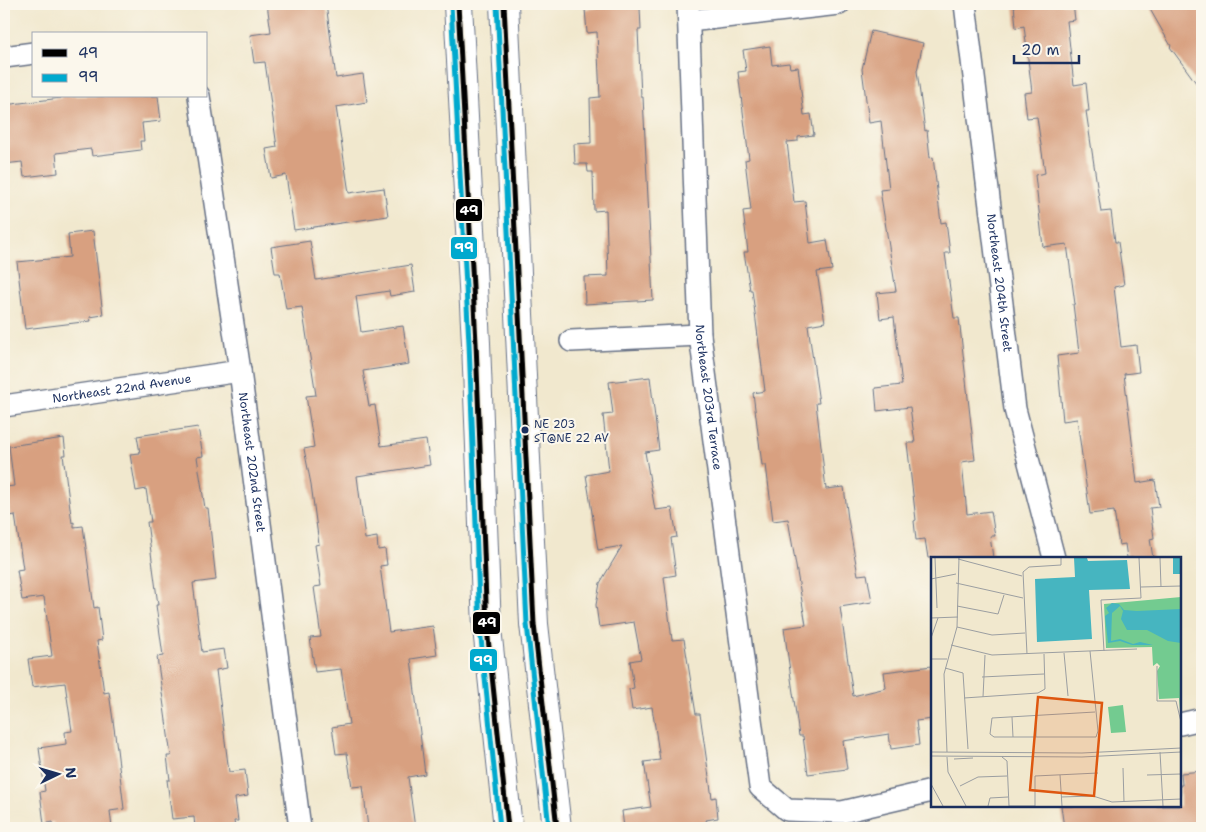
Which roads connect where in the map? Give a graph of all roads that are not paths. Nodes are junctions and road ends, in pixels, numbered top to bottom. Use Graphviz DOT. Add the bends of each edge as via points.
graph roads {
  1 [pos="458,4"];
  2 [pos="504,4"];
  3 [pos="839,4"];
  4 [pos="965,4"];
  5 [pos="689,12"];
  6 [pos="32,53"];
  7 [pos="4,56"];
  8 [pos="199,98"];
  9 [pos="700,335"];
  10 [pos="571,341"];
  11 [pos="240,371"];
  12 [pos="4,406"];
  13 [pos="1054,557"];
  14 [pos="1202,719"];
  15 [pos="1181,724"];
  16 [pos="931,791"];
  17 [pos="300,828"];
  18 [pos="508,828"];
  19 [pos="557,828"];
  1 -- 18 [label="main road" via="476,342 486,628"];
  2 -- 19 [label="main road" via="534,624"];
  3 -- 5 [label="street"];
  4 -- 13 [label="street, Northeast 204th Street" via="1015,409"];
  5 -- 9 [label="street, Northeast 203rd Terrace"];
  6 -- 7 [label="street"];
  8 -- 11 [label="street, Northeast 202nd Street"];
  9 -- 10 [label="street"];
  9 -- 16 [label="street, Northeast 203rd Terrace" via="760,787 787,810 842,812"];
  11 -- 12 [label="street, Northeast 22nd Avenue"];
  11 -- 17 [label="street, Northeast 202nd Street"];
  14 -- 15 [label="street"];
}
